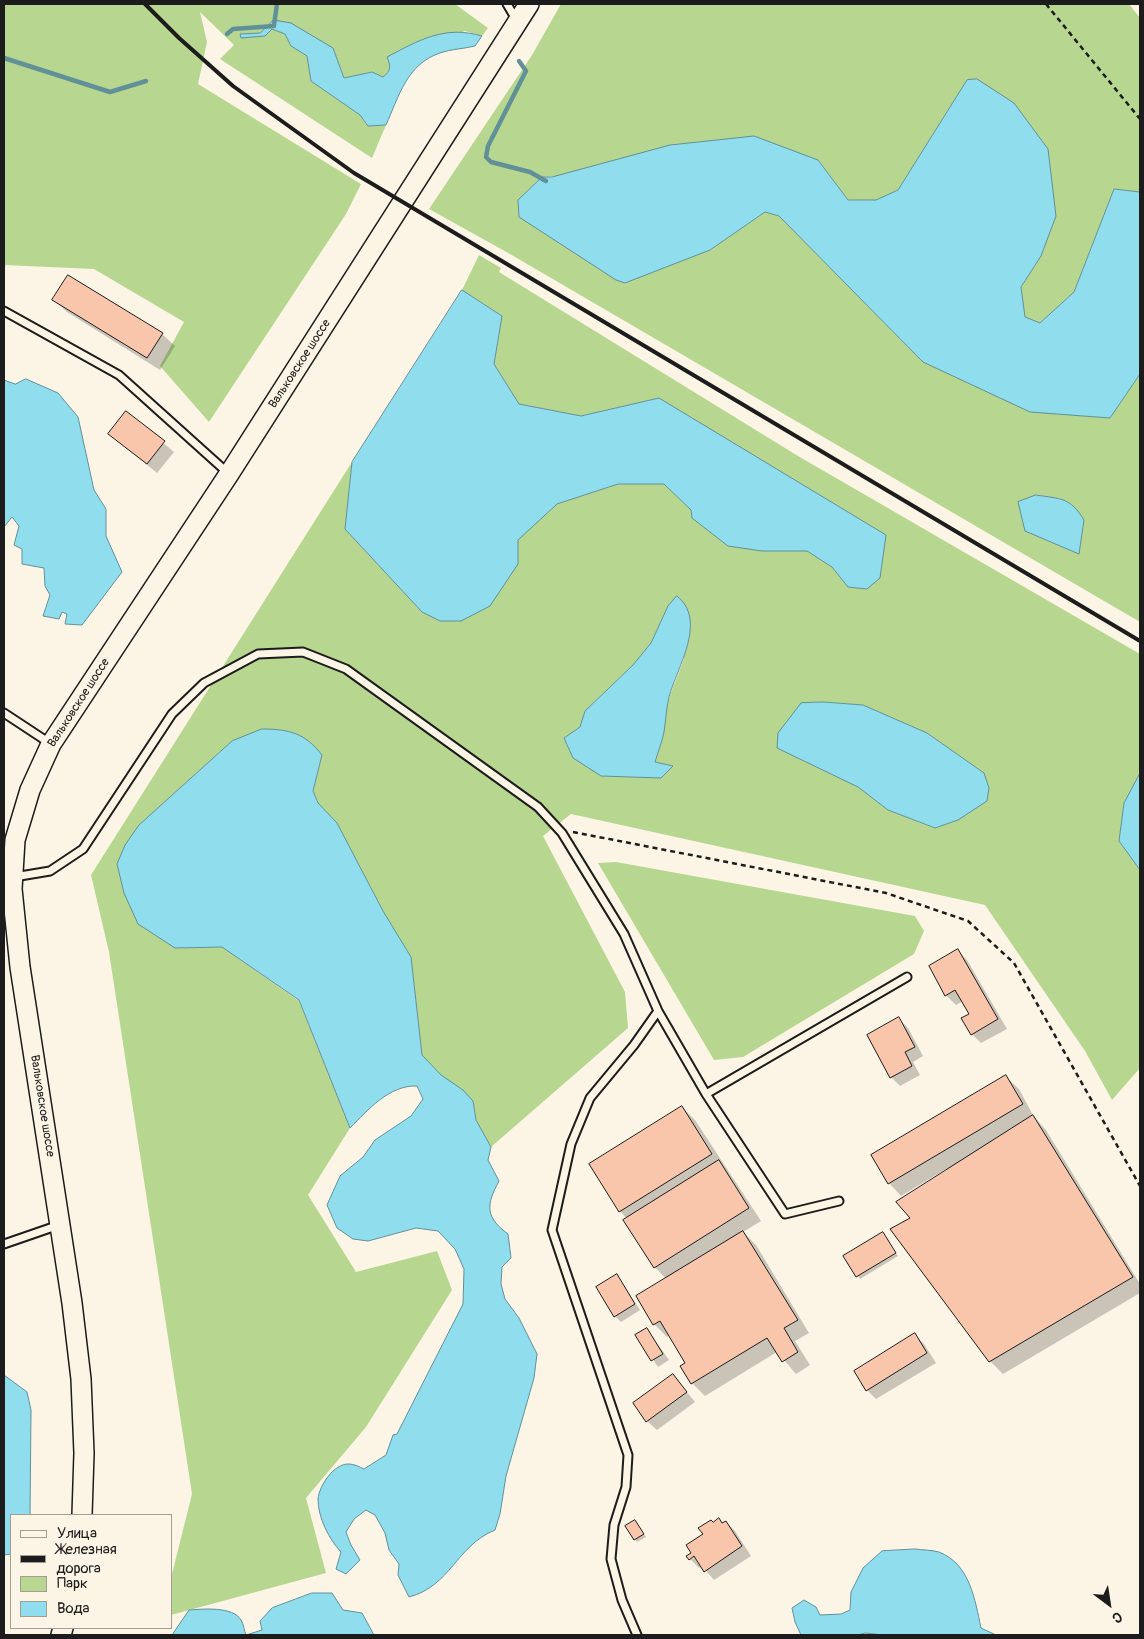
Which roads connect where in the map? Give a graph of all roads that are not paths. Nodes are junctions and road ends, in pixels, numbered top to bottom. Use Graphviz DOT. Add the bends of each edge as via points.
graph roads {
  1 [pos="507,4"];
  2 [pos="529,4"];
  3 [pos="518,22"];
  4 [pos="4,311"];
  5 [pos="230,474"];
  6 [pos="4,713"];
  7 [pos="51,744"];
  8 [pos="13,877"];
  9 [pos="907,977"];
  10 [pos="658,1011"];
  11 [pos="706,1094"];
  12 [pos="839,1201"];
  13 [pos="62,1224"];
  14 [pos="4,1244"];
  15 [pos="82,1514"];
  16 [pos="637,1635"];
  1 -- 3 [label="lane"];
  2 -- 3 [label="main road, Вальковское шоссе"];
  3 -- 5 [label="main road, Вальковское шоссе"];
  4 -- 5 [label="lane" via="118,375"];
  5 -- 7 [label="main road, Вальковское шоссе"];
  6 -- 7 [label="lane"];
  7 -- 8 [label="main road, Вальковское шоссе" via="27,798 15,840"];
  8 -- 10 [label="lane" via="50,871 83,849 172,714 204,683 258,654 302,652 346,669 538,807 562,833 624,934"];
  8 -- 13 [label="main road, Вальковское шоссе" via="20,967"];
  9 -- 11 [label="lane"];
  10 -- 11 [label="lane"];
  10 -- 16 [label="lane" via="590,1098 571,1144 552,1230 628,1455 626,1487 614,1525 611,1559 622,1600"];
  11 -- 12 [label="lane" via="785,1214"];
  13 -- 14 [label="lane"];
  13 -- 15 [label="main road, Вальковское шоссе" via="81,1380"];
}
